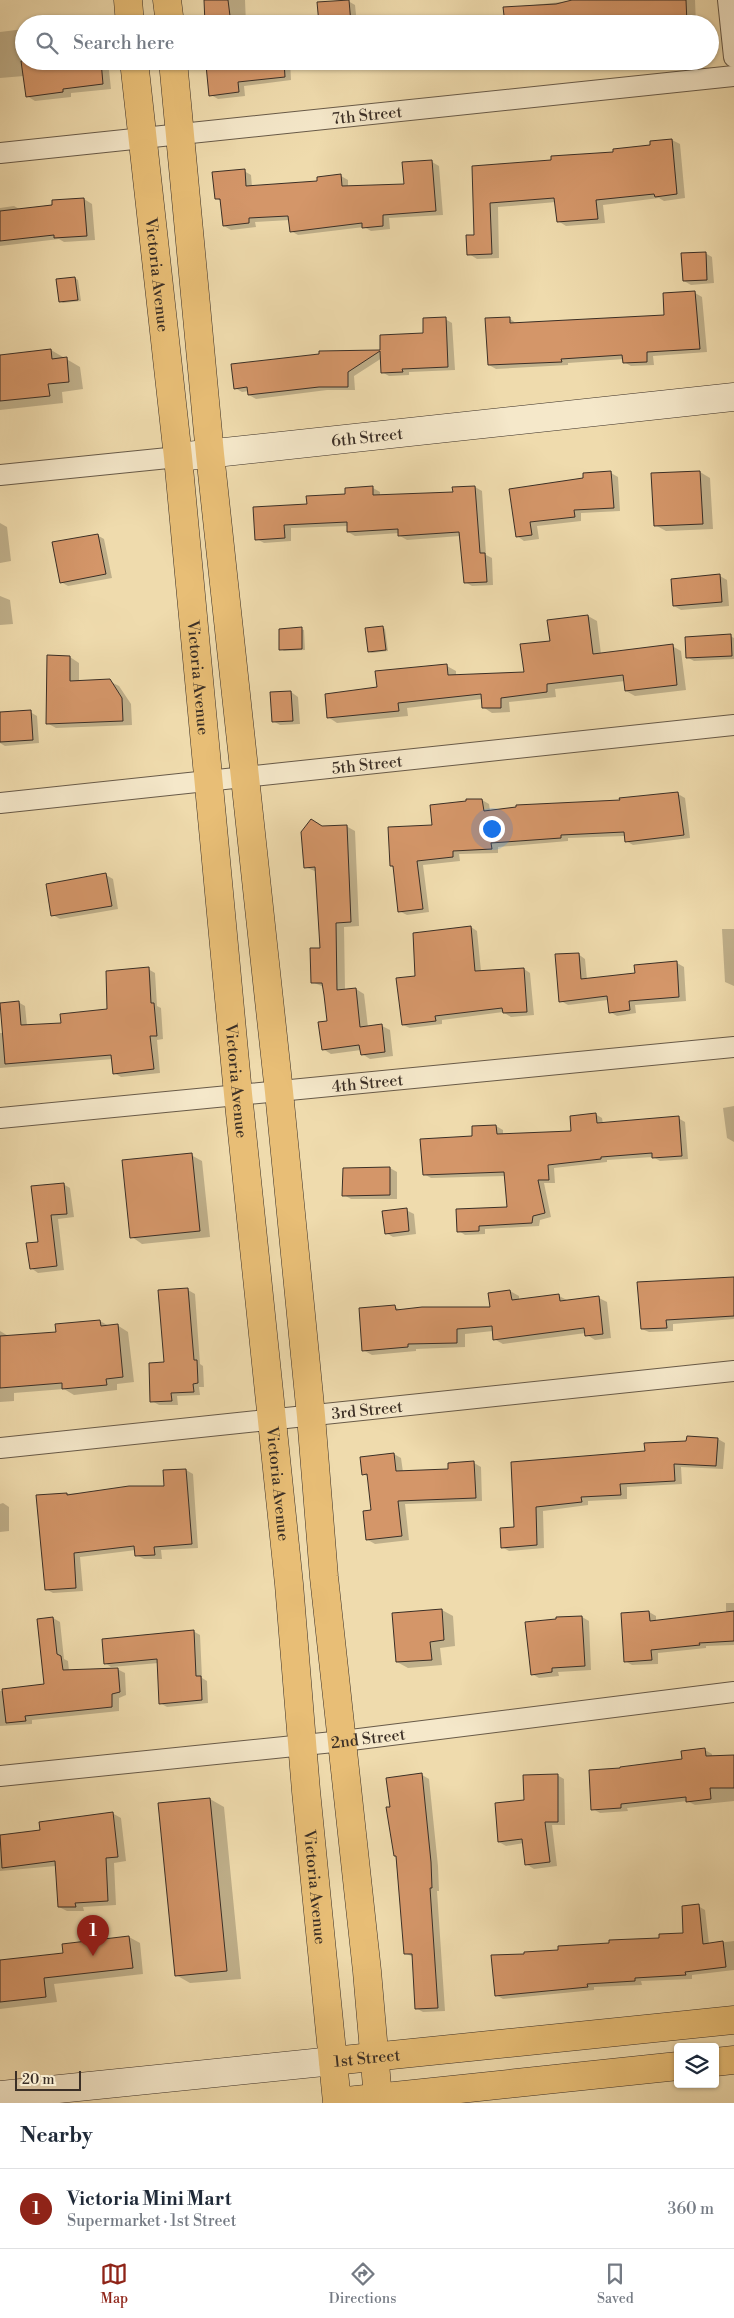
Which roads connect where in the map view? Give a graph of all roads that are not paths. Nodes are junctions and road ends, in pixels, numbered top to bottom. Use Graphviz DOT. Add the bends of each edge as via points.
graph roads {
  1 [pos="128,0"];
  2 [pos="167,0"];
  3 [pos="728,0"];
  4 [pos="129,15"];
  5 [pos="169,15"];
  6 [pos="734,57"];
  7 [pos="135,70"];
  8 [pos="174,70"];
  9 [pos="734,76"];
  10 [pos="180,134"];
  11 [pos="142,138"];
  12 [pos="0,153"];
  13 [pos="734,397"];
  14 [pos="210,454"];
  15 [pos="178,457"];
  16 [pos="0,476"];
  17 [pos="734,725"];
  18 [pos="244,775"];
  19 [pos="208,780"];
  20 [pos="0,802"];
  21 [pos="734,1047"];
  22 [pos="279,1092"];
  23 [pos="238,1094"];
  24 [pos="0,1118"];
  25 [pos="734,1371"];
  26 [pos="311,1416"];
  27 [pos="273,1420"];
  28 [pos="0,1448"];
  29 [pos="734,1692"];
  30 [pos="343,1741"];
  31 [pos="302,1745"];
  32 [pos="0,1776"];
  33 [pos="734,2020"];
  34 [pos="374,2057"];
  35 [pos="734,2060"];
  36 [pos="333,2061"];
  37 [pos="719,2062"];
  38 [pos="674,2066"];
  39 [pos="0,2095"];
  40 [pos="378,2100"];
  41 [pos="332,2103"];
  1 -- 4 [label="main road"];
  2 -- 5 [label="main road"];
  3 -- 6 [label="street"];
  7 -- 11 [label="main road, Victoria Avenue"];
  8 -- 10 [label="main road"];
  9 -- 10 [label="street, 7th Street"];
  10 -- 11 [label="street, 7th Street"];
  10 -- 14 [label="main road"];
  11 -- 12 [label="street, 7th Street"];
  11 -- 15 [label="main road, Victoria Avenue"];
  13 -- 14 [label="street, 6th Street"];
  14 -- 15 [label="street, 6th Street"];
  14 -- 18 [label="main road"];
  15 -- 16 [label="street, 6th Street"];
  15 -- 19 [label="main road, Victoria Avenue"];
  17 -- 18 [label="street, 5th Street"];
  18 -- 19 [label="street, 5th Street"];
  18 -- 22 [label="main road"];
  19 -- 20 [label="street, 5th Street"];
  19 -- 23 [label="main road, Victoria Avenue"];
  21 -- 22 [label="street, 4th Street"];
  22 -- 23 [label="street, 4th Street"];
  22 -- 26 [label="main road"];
  23 -- 24 [label="street, 4th Street"];
  23 -- 27 [label="main road, Victoria Avenue"];
  25 -- 26 [label="street, 3rd Street"];
  26 -- 27 [label="street, 3rd Street"];
  26 -- 30 [label="main road" via="324,1577"];
  27 -- 28 [label="street, 3rd Street"];
  27 -- 31 [label="main road, Victoria Avenue"];
  29 -- 30 [label="street, 2nd Street"];
  30 -- 31 [label="street, 2nd Street"];
  30 -- 34 [label="main road"];
  31 -- 32 [label="street, 2nd Street"];
  31 -- 36 [label="main road, Victoria Avenue"];
  33 -- 34 [label="main road, 1st Street"];
  34 -- 36 [label="main road, 1st Street"];
  34 -- 40 [label="main road"];
  35 -- 37 [label="main road"];
  36 -- 39 [label="street, 1st Street"];
  36 -- 41 [label="main road, Victoria Avenue"];
  38 -- 40 [label="main road"];
  40 -- 41 [label="main road"];
}
